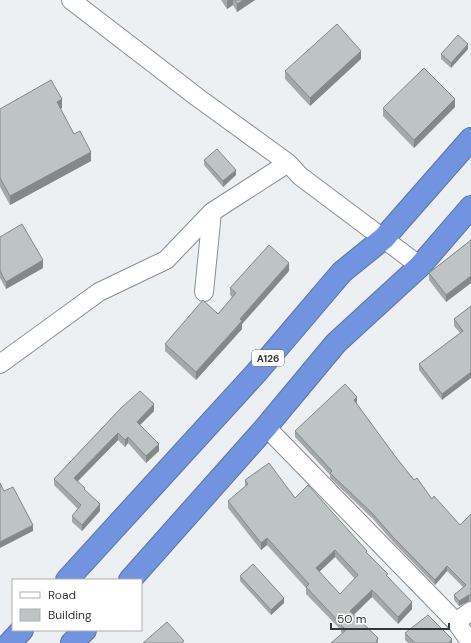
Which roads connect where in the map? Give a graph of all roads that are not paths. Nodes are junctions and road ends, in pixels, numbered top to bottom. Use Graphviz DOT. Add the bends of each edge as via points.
graph roads {
  1 [pos="71,0"];
  2 [pos="471,140"];
  3 [pos="288,163"];
  4 [pos="471,207"];
  5 [pos="212,212"];
  6 [pos="384,238"];
  7 [pos="420,266"];
  8 [pos="204,292"];
  9 [pos="0,364"];
  10 [pos="266,427"];
  11 [pos="68,579"];
  12 [pos="131,579"];
  13 [pos="471,611"];
  14 [pos="456,622"];
  15 [pos="21,631"];
  16 [pos="83,631"];
  17 [pos="10,643"];
  18 [pos="72,643"];
  19 [pos="470,643"];
  1 -- 3 [label="street"];
  2 -- 6 [label="highway, A126"];
  3 -- 5 [label="street"];
  3 -- 6 [label="street" via="300,176"];
  4 -- 7 [label="highway"];
  5 -- 8 [label="street"];
  5 -- 9 [label="street" via="166,260 99,292"];
  6 -- 7 [label="street"];
  6 -- 11 [label="highway, A126" via="342,272 256,373"];
  7 -- 10 [label="highway" via="336,343"];
  10 -- 12 [label="highway"];
  10 -- 14 [label="street"];
  13 -- 14 [label="street"];
  14 -- 19 [label="street"];
  15 -- 17 [label="highway"];
  16 -- 18 [label="highway"];
}
